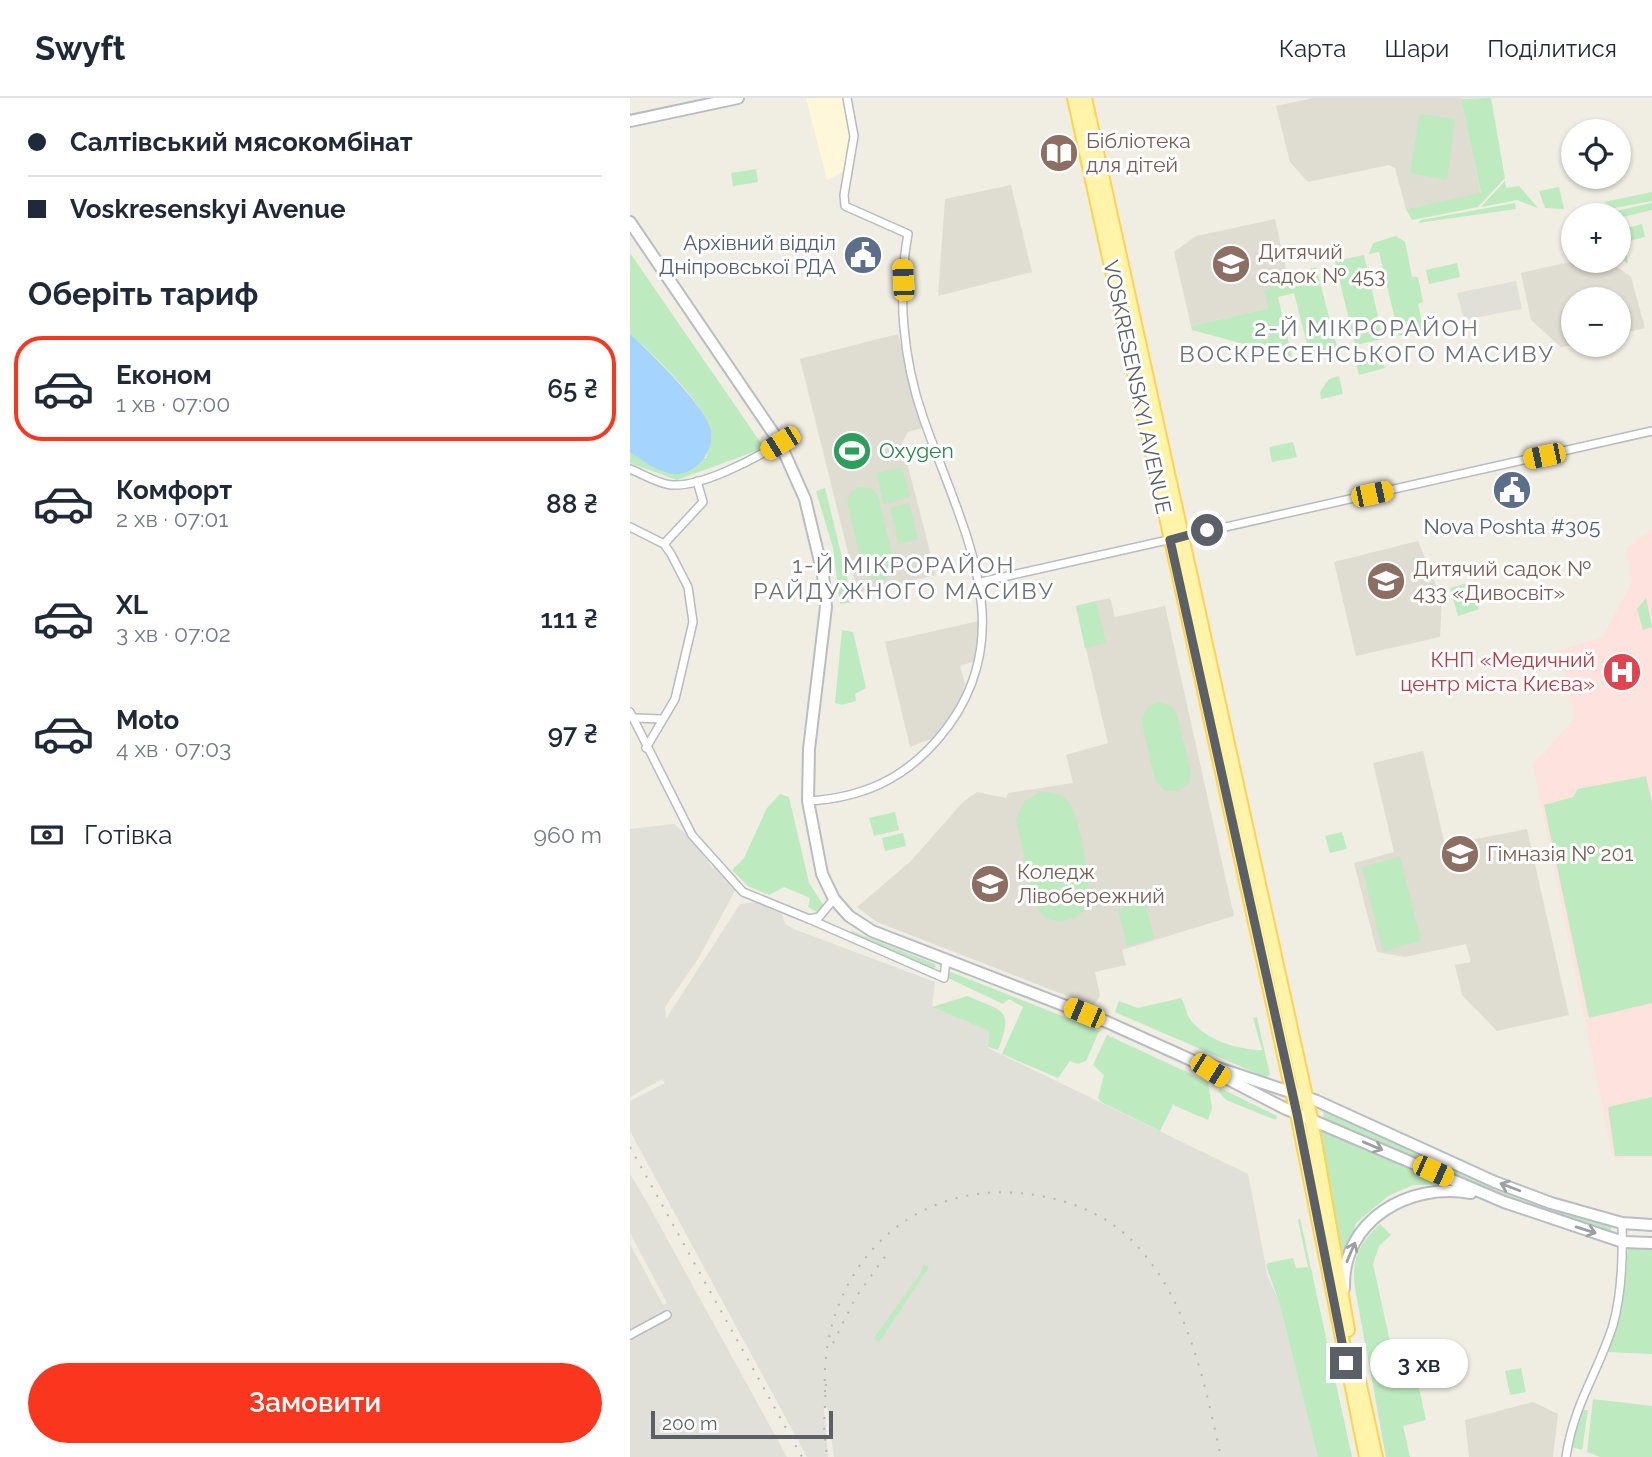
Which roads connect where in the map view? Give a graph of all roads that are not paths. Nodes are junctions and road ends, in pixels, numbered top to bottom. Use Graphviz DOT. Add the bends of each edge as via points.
graph roads {
  1 [pos="738,98"];
  2 [pos="847,98"];
  3 [pos="1074,98"];
  4 [pos="1085,98"];
  5 [pos="630,121"];
  6 [pos="630,222"];
  7 [pos="1652,431"];
  8 [pos="780,443"];
  9 [pos="630,469"];
  10 [pos="697,481"];
  11 [pos="630,527"];
  12 [pos="1176,537"];
  13 [pos="664,544"];
  14 [pos="981,583"];
  15 [pos="633,715"];
  16 [pos="662,719"];
  17 [pos="646,748"];
  18 [pos="808,801"];
  19 [pos="834,899"];
  20 [pos="809,919"];
  21 [pos="946,960"];
  22 [pos="1189,1059"];
  23 [pos="1299,1095"];
  24 [pos="1297,1114"];
  25 [pos="1311,1119"];
  26 [pos="1489,1196"];
  27 [pos="1551,1203"];
  28 [pos="1543,1217"];
  29 [pos="1622,1223"];
  30 [pos="1652,1225"];
  31 [pos="1623,1242"];
  32 [pos="1652,1243"];
  33 [pos="667,1315"];
  34 [pos="1345,1319"];
  35 [pos="630,1335"];
  36 [pos="1366,1457"];
  37 [pos="1376,1457"];
  38 [pos="1566,1457"];
  1 -- 5 [label="street"];
  2 -- 14 [label="street" via="854,136 845,206 908,234 902,265 909,364"];
  3 -- 12 [label="main road, VOSKRESENSKYI AVENUE"];
  4 -- 12 [label="main road, VOSKRESENSKYI AVENUE"];
  6 -- 8 [label="street"];
  7 -- 12 [label="street"];
  8 -- 10 [label="street"];
  8 -- 18 [label="street" via="815,534 826,607 808,758"];
  9 -- 10 [label="street" via="665,484"];
  10 -- 13 [label="street" via="703,502"];
  11 -- 13 [label="street"];
  12 -- 14 [label="street"];
  12 -- 23 [label="main road, VOSKRESENSKYI AVENUE"];
  13 -- 16 [label="street" via="688,587 693,628 675,699"];
  14 -- 18 [label="street" via="984,635 974,685 943,733 909,770 870,789"];
  15 -- 16 [label="street"];
  15 -- 17 [label="street"];
  16 -- 17 [label="street"];
  17 -- 20 [label="street" via="692,835 743,892"];
  18 -- 19 [label="street" via="821,874"];
  19 -- 20 [label="street" via="819,917"];
  19 -- 21 [label="street" via="872,931"];
  20 -- 21 [label="street" via="944,978"];
  21 -- 22 [label="street" via="1052,999"];
  22 -- 23 [label="street"];
  22 -- 24 [label="street"];
  23 -- 24 [label="main road, VOSKRESENSKYI AVENUE"];
  23 -- 25 [label="main road, VOSKRESENSKYI AVENUE"];
  27 -- 23 [label="street, one-way"];
  24 -- 25 [label="street"];
  24 -- 36 [label="main road, VOSKRESENSKYI AVENUE"];
  25 -- 26 [label="street, one-way"];
  25 -- 34 [label="main road, VOSKRESENSKYI AVENUE"];
  26 -- 28 [label="street"];
  34 -- 26 [label="street, one-way" via="1346,1264 1362,1227 1415,1194 1455,1190"];
  27 -- 28 [label="street" via="1555,1214"];
  27 -- 29 [label="street"];
  28 -- 31 [label="street, one-way"];
  29 -- 30 [label="street"];
  29 -- 31 [label="street"];
  31 -- 32 [label="street"];
  31 -- 38 [label="street" via="1615,1315 1577,1408"];
  33 -- 35 [label="street"];
  34 -- 37 [label="main road, VOSKRESENSKYI AVENUE"];
}
